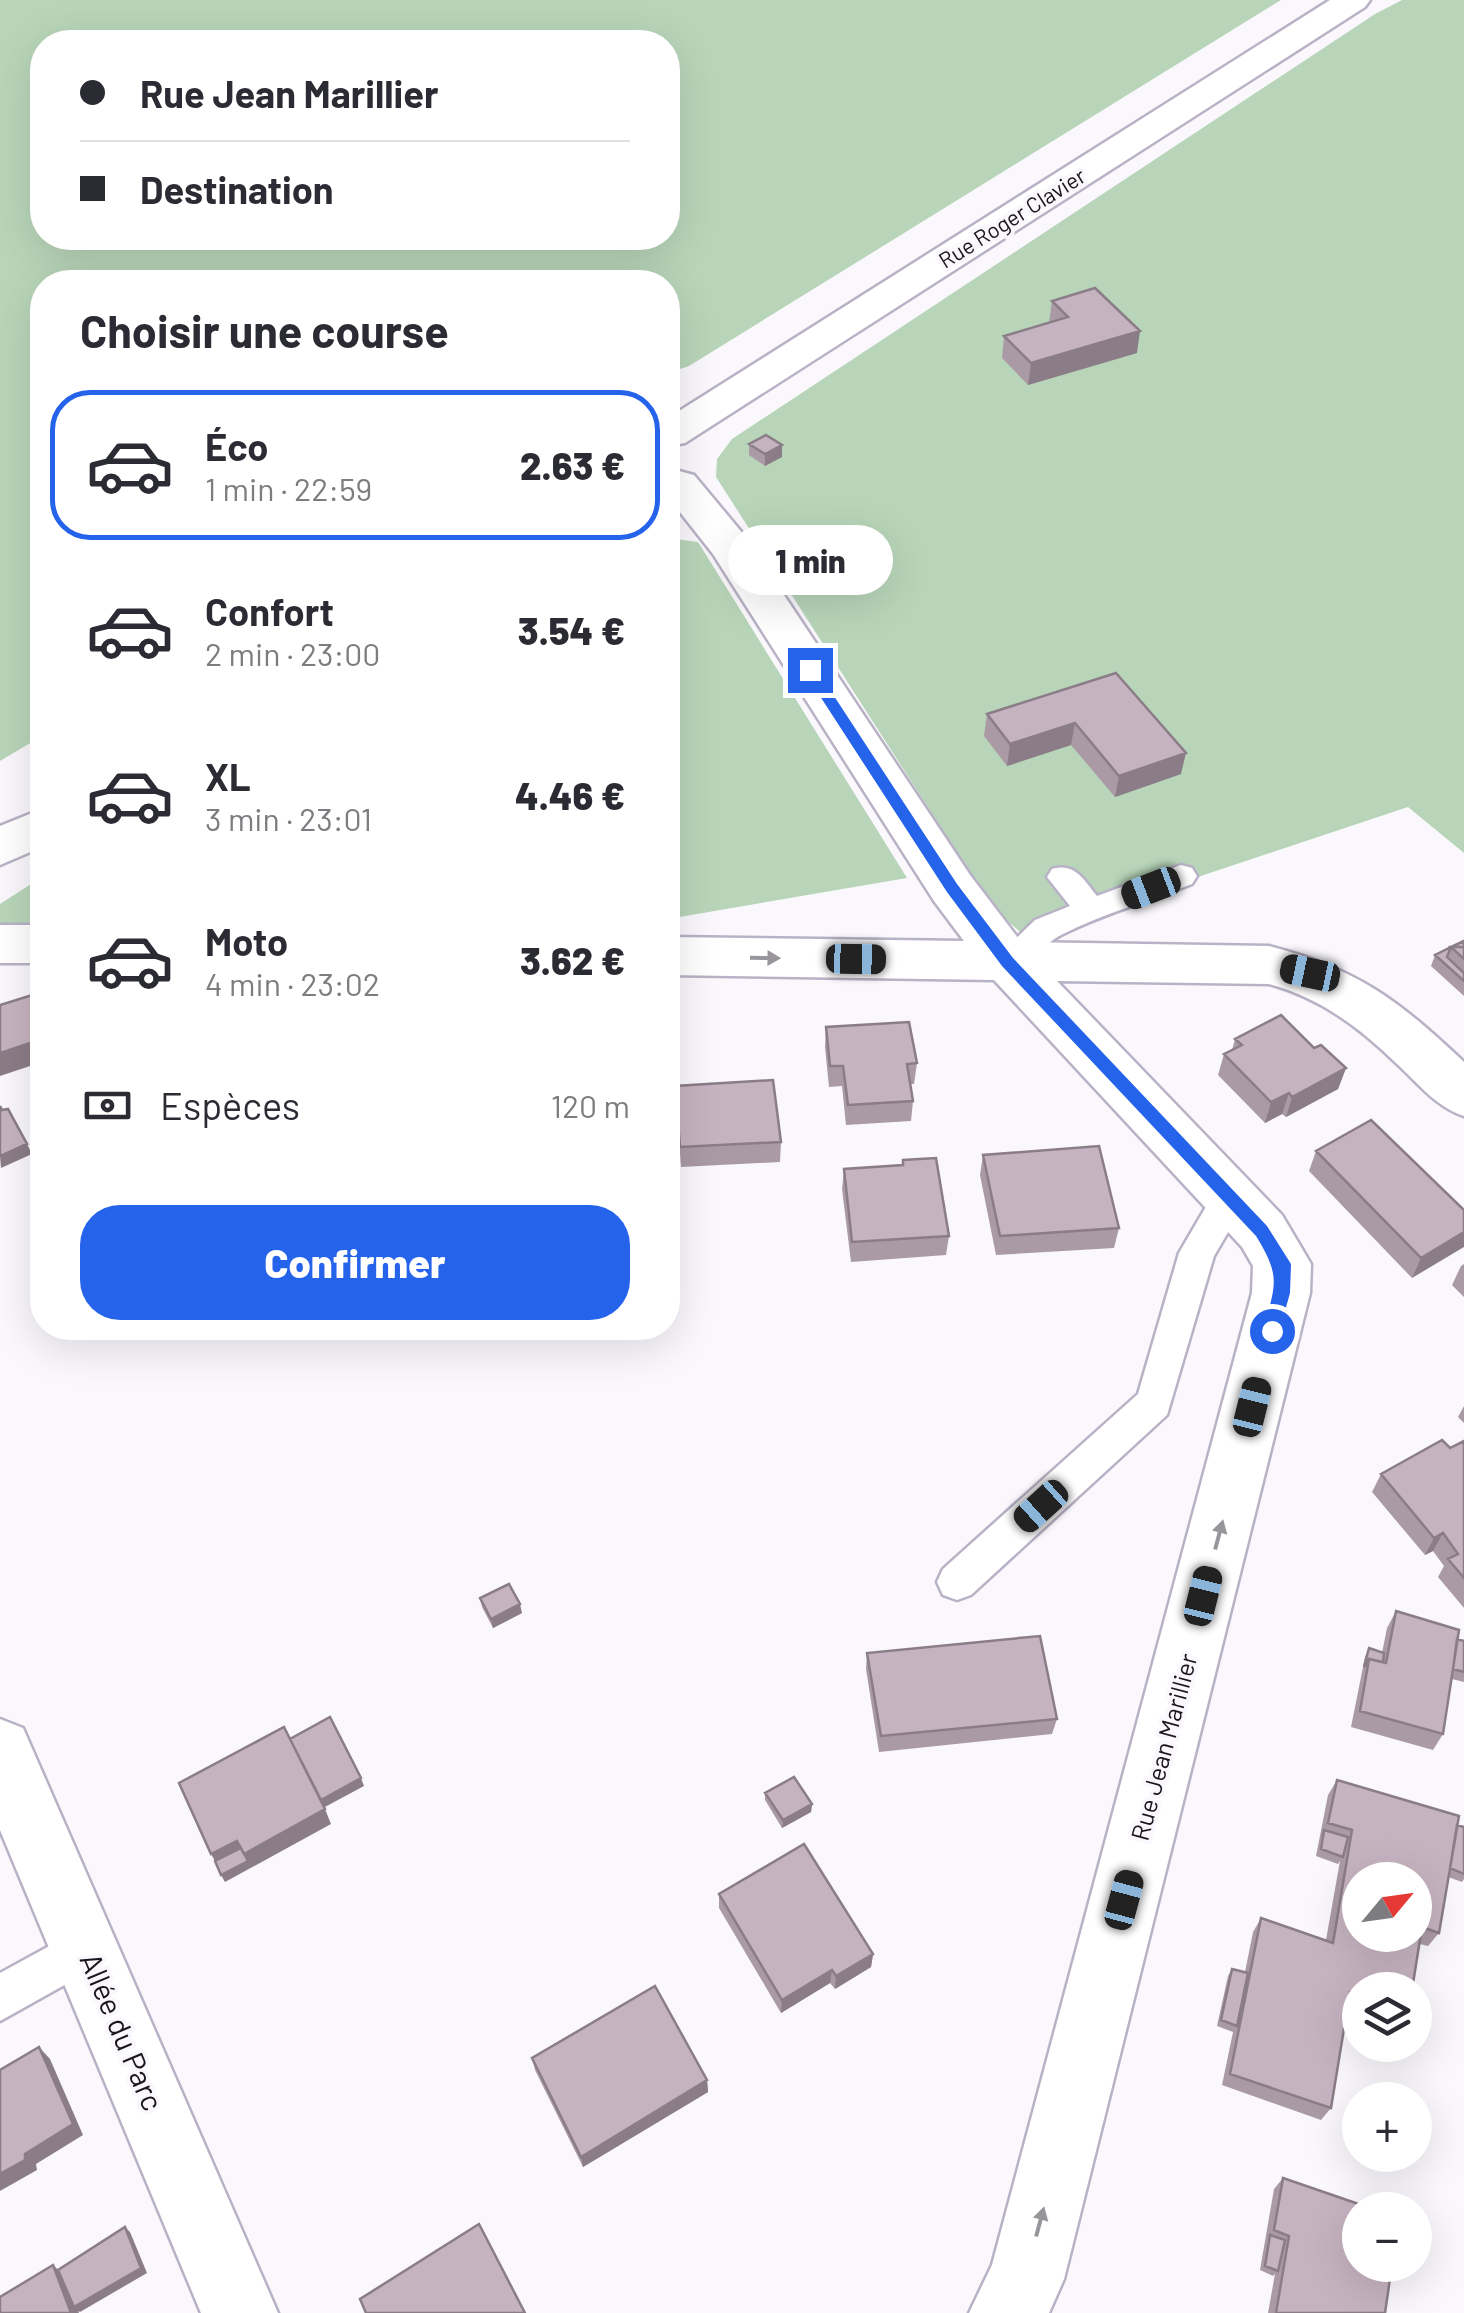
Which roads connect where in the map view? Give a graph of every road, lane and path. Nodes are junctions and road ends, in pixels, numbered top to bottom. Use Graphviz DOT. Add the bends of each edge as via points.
graph roads {
  1 [pos="1352,0"];
  2 [pos="680,427"];
  3 [pos="680,442"];
  4 [pos="680,477"];
  5 [pos="680,494"];
  6 [pos="30,832"];
  7 [pos="0,847"];
  8 [pos="1180,876"];
  9 [pos="1063,877"];
  10 [pos="1092,911"];
  11 [pos="0,944"];
  12 [pos="30,944"];
  13 [pos="680,956"];
  14 [pos="1008,962"];
  15 [pos="1464,1095"];
  16 [pos="1230,1198"];
  17 [pos="957,1582"];
  18 [pos="0,1751"];
  19 [pos="86,1948"];
  20 [pos="0,1998"];
  21 [pos="240,2313"];
  22 [pos="1007,2313"];
  1 -- 2 [label="street, Rue Roger Clavier"];
  3 -- 4 [label="street" via="691,462"];
  5 -- 14 [label="street, Rue Jean Marillier" via="729,545 952,888"];
  6 -- 7 [label="street"];
  8 -- 10 [label="lane"];
  9 -- 10 [label="lane"];
  10 -- 14 [label="lane" via="1046,928"];
  11 -- 12 [label="street"];
  13 -- 14 [label="street, one-way"];
  14 -- 15 [label="street" via="1269,964 1310,973 1374,1010"];
  14 -- 16 [label="street, Rue Jean Marillier"];
  16 -- 17 [label="lane" via="1197,1253 1154,1403"];
  22 -- 16 [label="street, Rue Jean Marillier, one-way" via="1026,2279 1282,1293 1282,1264"];
  18 -- 19 [label="street, Allée du Parc"];
  19 -- 20 [label="lane"];
  19 -- 21 [label="street, Allée du Parc"];
}
